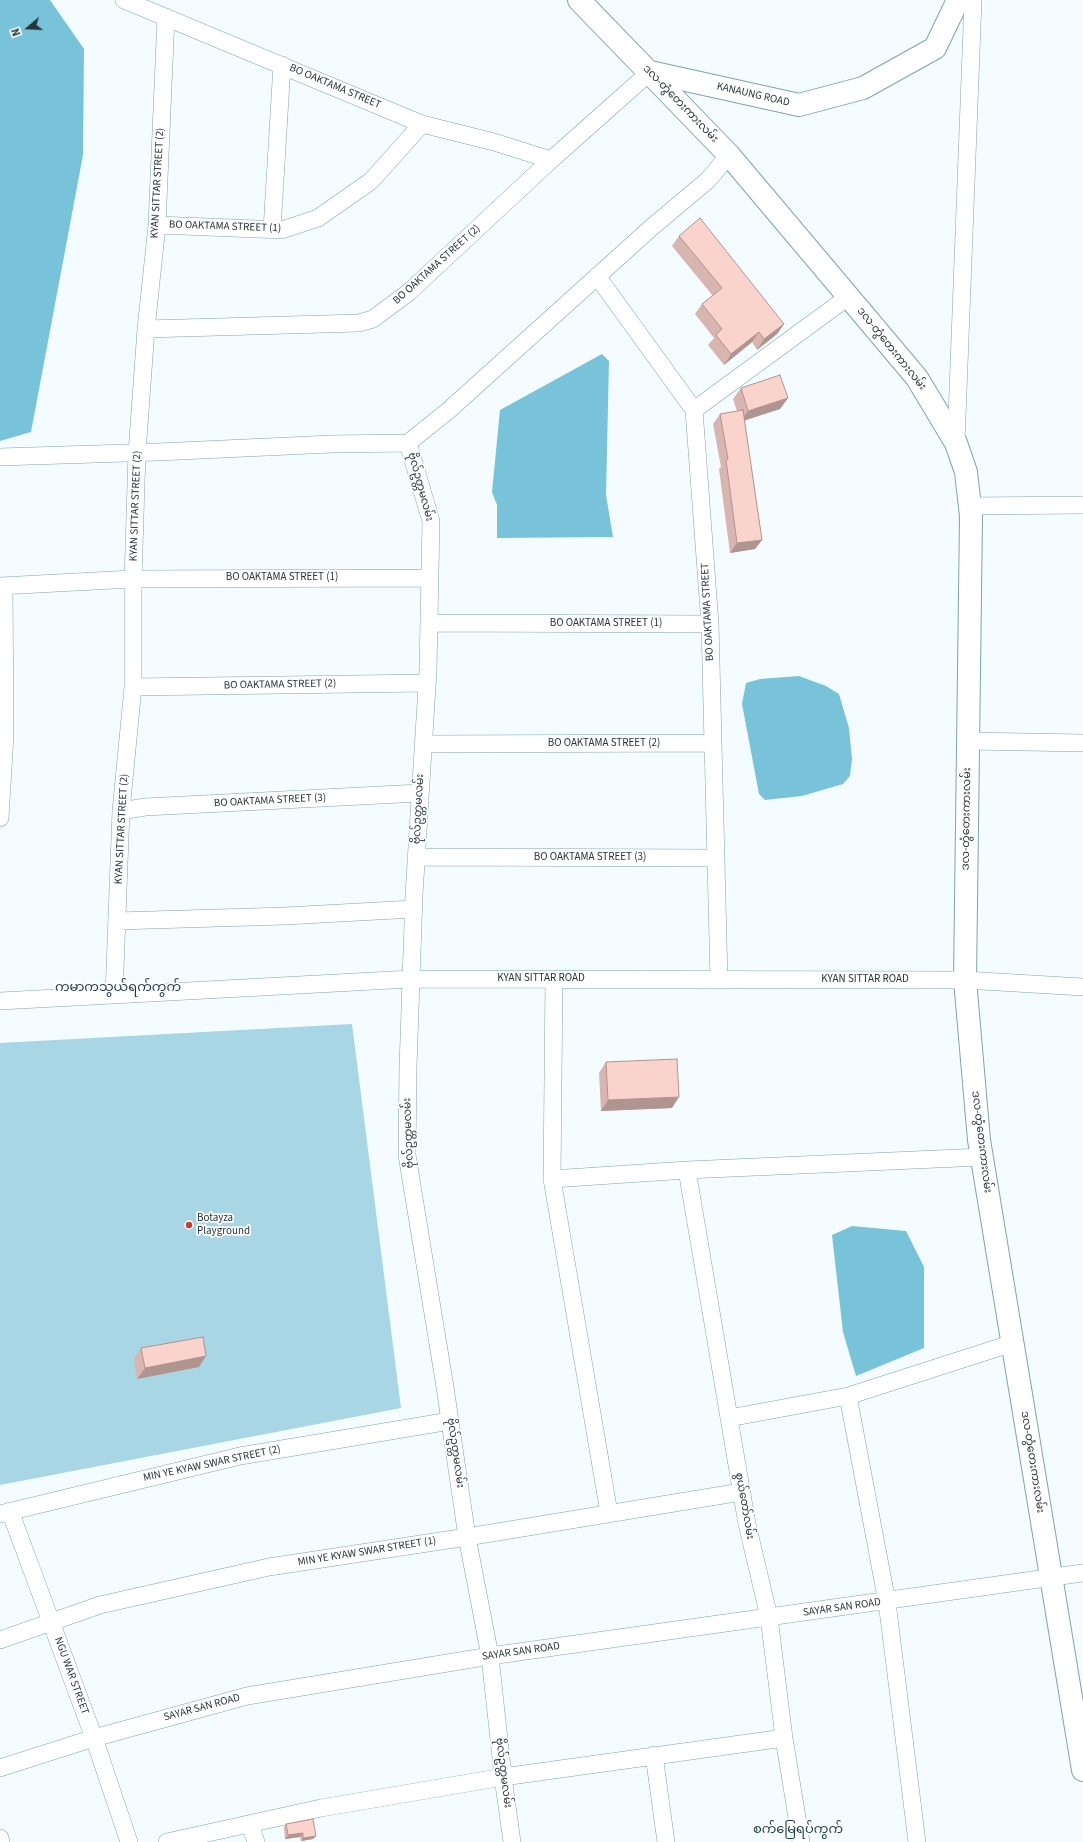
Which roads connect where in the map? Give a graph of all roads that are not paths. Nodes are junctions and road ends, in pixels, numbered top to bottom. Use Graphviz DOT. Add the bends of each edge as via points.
graph roads {
  1 [pos="124,0"];
  2 [pos="579,0"];
  3 [pos="958,0"];
  4 [pos="972,0"];
  5 [pos="166,17"];
  6 [pos="282,65"];
  7 [pos="650,72"];
  8 [pos="422,124"];
  9 [pos="729,155"];
  10 [pos="551,160"];
  11 [pos="157,225"];
  12 [pos="272,230"];
  13 [pos="598,276"];
  14 [pos="848,297"];
  15 [pos="146,329"];
  16 [pos="694,410"];
  17 [pos="408,443"];
  18 [pos="956,443"];
  19 [pos="137,453"];
  20 [pos="0,457"];
  21 [pos="1083,505"];
  22 [pos="970,506"];
  23 [pos="430,578"];
  24 [pos="133,579"];
  25 [pos="2,586"];
  26 [pos="429,623"];
  27 [pos="710,624"];
  28 [pos="427,683"];
  29 [pos="133,687"];
  30 [pos="968,741"];
  31 [pos="713,743"];
  32 [pos="1083,743"];
  33 [pos="423,744"];
  34 [pos="420,793"];
  35 [pos="121,810"];
  36 [pos="0,818"];
  37 [pos="416,857"];
  38 [pos="716,858"];
  39 [pos="414,909"];
  40 [pos="118,921"];
  41 [pos="411,979"];
  42 [pos="554,980"];
  43 [pos="719,980"];
  44 [pos="965,980"];
  45 [pos="1083,987"];
  46 [pos="114,995"];
  47 [pos="0,1001"];
  48 [pos="982,1157"];
  49 [pos="687,1170"];
  50 [pos="552,1179"];
  51 [pos="1013,1343"];
  52 [pos="848,1396"];
  53 [pos="729,1418"];
  54 [pos="450,1421"];
  55 [pos="741,1492"];
  56 [pos="5,1512"];
  57 [pos="609,1513"];
  58 [pos="467,1537"];
  59 [pos="1083,1573"];
  60 [pos="1051,1578"];
  61 [pos="887,1602"];
  62 [pos="769,1617"];
  63 [pos="52,1622"];
  64 [pos="0,1640"];
  65 [pos="490,1656"];
  66 [pos="94,1738"];
  67 [pos="784,1738"];
  68 [pos="654,1755"];
  69 [pos="0,1768"];
  70 [pos="1083,1770"];
  71 [pos="503,1777"];
  72 [pos="250,1824"];
  73 [pos="0,1838"];
  74 [pos="1,1842"];
  75 [pos="129,1842"];
  76 [pos="166,1842"];
  77 [pos="256,1842"];
  78 [pos="512,1842"];
  79 [pos="666,1842"];
  80 [pos="801,1842"];
  81 [pos="917,1842"];
  1 -- 5 [label="street, BO OAKTAMA STREET"];
  2 -- 7 [label="main road, ဒလ-တွံတေးကားလမ်း"];
  3 -- 7 [label="main road, KANAUNG ROAD" via="935,48 863,88 799,105"];
  4 -- 18 [label="street"];
  5 -- 6 [label="street, BO OAKTAMA STREET"];
  5 -- 11 [label="street, KYAN SITTAR STREET (2)"];
  6 -- 8 [label="street, BO OAKTAMA STREET"];
  6 -- 12 [label="street"];
  7 -- 9 [label="main road, ဒလ-တွံတေးကားလမ်း"];
  7 -- 10 [label="street, BO OAKTAMA STREET (2)"];
  8 -- 10 [label="street, BO OAKTAMA STREET" via="494,142"];
  8 -- 12 [label="street, BO OAKTAMA STREET (1)" via="371,181 318,218 282,230"];
  9 -- 13 [label="street" via="708,180"];
  9 -- 14 [label="main road, ဒလ-တွံတေးကားလမ်း"];
  10 -- 15 [label="street, BO OAKTAMA STREET (2)" via="409,292 373,319 359,323"];
  11 -- 12 [label="street, BO OAKTAMA STREET (1)"];
  11 -- 15 [label="street, KYAN SITTAR STREET (2)"];
  13 -- 16 [label="street"];
  13 -- 17 [label="street" via="449,410"];
  14 -- 16 [label="street"];
  14 -- 18 [label="main road, ဒလ-တွံတေးကားလမ်း" via="917,378"];
  15 -- 19 [label="street, KYAN SITTAR STREET (2)"];
  16 -- 27 [label="street, BO OAKTAMA STREET"];
  17 -- 19 [label="street"];
  17 -- 23 [label="street, ဗိုလ်ဥတ္တမလမ်း" via="431,521"];
  18 -- 22 [label="main road, ဒလ-တွံတေးကားလမ်း" via="966,472"];
  19 -- 20 [label="street"];
  19 -- 24 [label="street, KYAN SITTAR STREET (2)"];
  21 -- 22 [label="street"];
  22 -- 30 [label="main road, ဒလ-တွံတေးကားလမ်း"];
  23 -- 24 [label="street, BO OAKTAMA STREET (1)"];
  23 -- 26 [label="street, ဗိုလ်ဥတ္တမလမ်း"];
  24 -- 25 [label="street, BO OAKTAMA STREET (1)"];
  24 -- 29 [label="street, KYAN SITTAR STREET (2)"];
  25 -- 36 [label="street" via="5,735"];
  26 -- 27 [label="street, BO OAKTAMA STREET (1)"];
  26 -- 28 [label="street, ဗိုလ်ဥတ္တမလမ်း"];
  27 -- 31 [label="street, BO OAKTAMA STREET"];
  28 -- 29 [label="street, BO OAKTAMA STREET (2)"];
  28 -- 33 [label="street, ဗိုလ်ဥတ္တမလမ်း"];
  29 -- 35 [label="street, KYAN SITTAR STREET (2)"];
  30 -- 32 [label="street"];
  30 -- 44 [label="main road, ဒလ-တွံတေးကားလမ်း"];
  31 -- 33 [label="street, BO OAKTAMA STREET (2)"];
  31 -- 38 [label="street, BO OAKTAMA STREET"];
  33 -- 34 [label="street, ဗိုလ်ဥတ္တမလမ်း"];
  34 -- 35 [label="street, BO OAKTAMA STREET (3)"];
  34 -- 37 [label="street, ဗိုလ်ဥတ္တမလမ်း"];
  35 -- 40 [label="street, KYAN SITTAR STREET (2)"];
  37 -- 38 [label="street, BO OAKTAMA STREET (3)"];
  37 -- 39 [label="street, ဗိုလ်ဥတ္တမလမ်း"];
  38 -- 43 [label="street, BO OAKTAMA STREET"];
  39 -- 40 [label="street"];
  39 -- 41 [label="street, ဗိုလ်ဥတ္တမလမ်း"];
  40 -- 46 [label="street, KYAN SITTAR STREET (2)"];
  41 -- 42 [label="street, KYAN SITTAR ROAD"];
  41 -- 46 [label="street, KYAN SITTAR ROAD"];
  41 -- 54 [label="street, ဗိုလ်ဥတ္တမလမ်း" via="407,1155"];
  42 -- 43 [label="street, KYAN SITTAR ROAD"];
  42 -- 50 [label="street"];
  43 -- 44 [label="street, KYAN SITTAR ROAD"];
  44 -- 45 [label="street, KYAN SITTAR ROAD"];
  44 -- 48 [label="main road, ဒလ-တွံတေးကားလမ်း"];
  46 -- 47 [label="street, KYAN SITTAR ROAD"];
  48 -- 49 [label="street"];
  48 -- 51 [label="main road, ဒလ-တွံတေးကားလမ်း"];
  49 -- 50 [label="street"];
  49 -- 53 [label="street, စွယ်တော်လမ်း"];
  50 -- 57 [label="street"];
  51 -- 52 [label="street"];
  51 -- 60 [label="main road, ဒလ-တွံတေးကားလမ်း"];
  52 -- 53 [label="street"];
  52 -- 61 [label="street"];
  53 -- 55 [label="street, စွယ်တော်လမ်း"];
  54 -- 56 [label="street, MIN YE KYAW SWAR STREET (2)" via="240,1456"];
  54 -- 58 [label="street, ဗိုလ်ဥတ္တမလမ်း"];
  55 -- 57 [label="street, MIN YE KYAW SWAR STREET (1)"];
  55 -- 62 [label="street, စွယ်တော်လမ်း"];
  56 -- 63 [label="street, NGU WAR STREET"];
  57 -- 58 [label="street, MIN YE KYAW SWAR STREET (1)"];
  58 -- 63 [label="street, MIN YE KYAW SWAR STREET (1)" via="269,1566 100,1605"];
  58 -- 65 [label="street, ဗိုလ်ဥတ္တမလမ်း"];
  59 -- 60 [label="street, SAYAR SAN ROAD"];
  60 -- 61 [label="street, SAYAR SAN ROAD"];
  60 -- 70 [label="main road, ဒလ-တွံတေးကားလမ်း"];
  61 -- 62 [label="street, SAYAR SAN ROAD"];
  61 -- 81 [label="street"];
  62 -- 65 [label="street, SAYAR SAN ROAD"];
  62 -- 67 [label="street, စွယ်တော်လမ်း"];
  63 -- 64 [label="street, MIN YE KYAW SWAR STREET (1)"];
  63 -- 66 [label="street, NGU WAR STREET"];
  65 -- 66 [label="street, SAYAR SAN ROAD" via="246,1696"];
  65 -- 71 [label="street, ဗိုလ်ဥတ္တမလမ်း"];
  66 -- 69 [label="street, SAYAR SAN ROAD"];
  66 -- 75 [label="street, NGU WAR STREET"];
  67 -- 68 [label="street"];
  67 -- 80 [label="street, စွယ်တော်လမ်း"];
  68 -- 71 [label="street"];
  68 -- 79 [label="street"];
  71 -- 72 [label="street" via="321,1808"];
  71 -- 78 [label="street, ဗိုလ်ဥတ္တမလမ်း"];
  72 -- 76 [label="street"];
  72 -- 77 [label="street"];
  73 -- 74 [label="street"];
}
